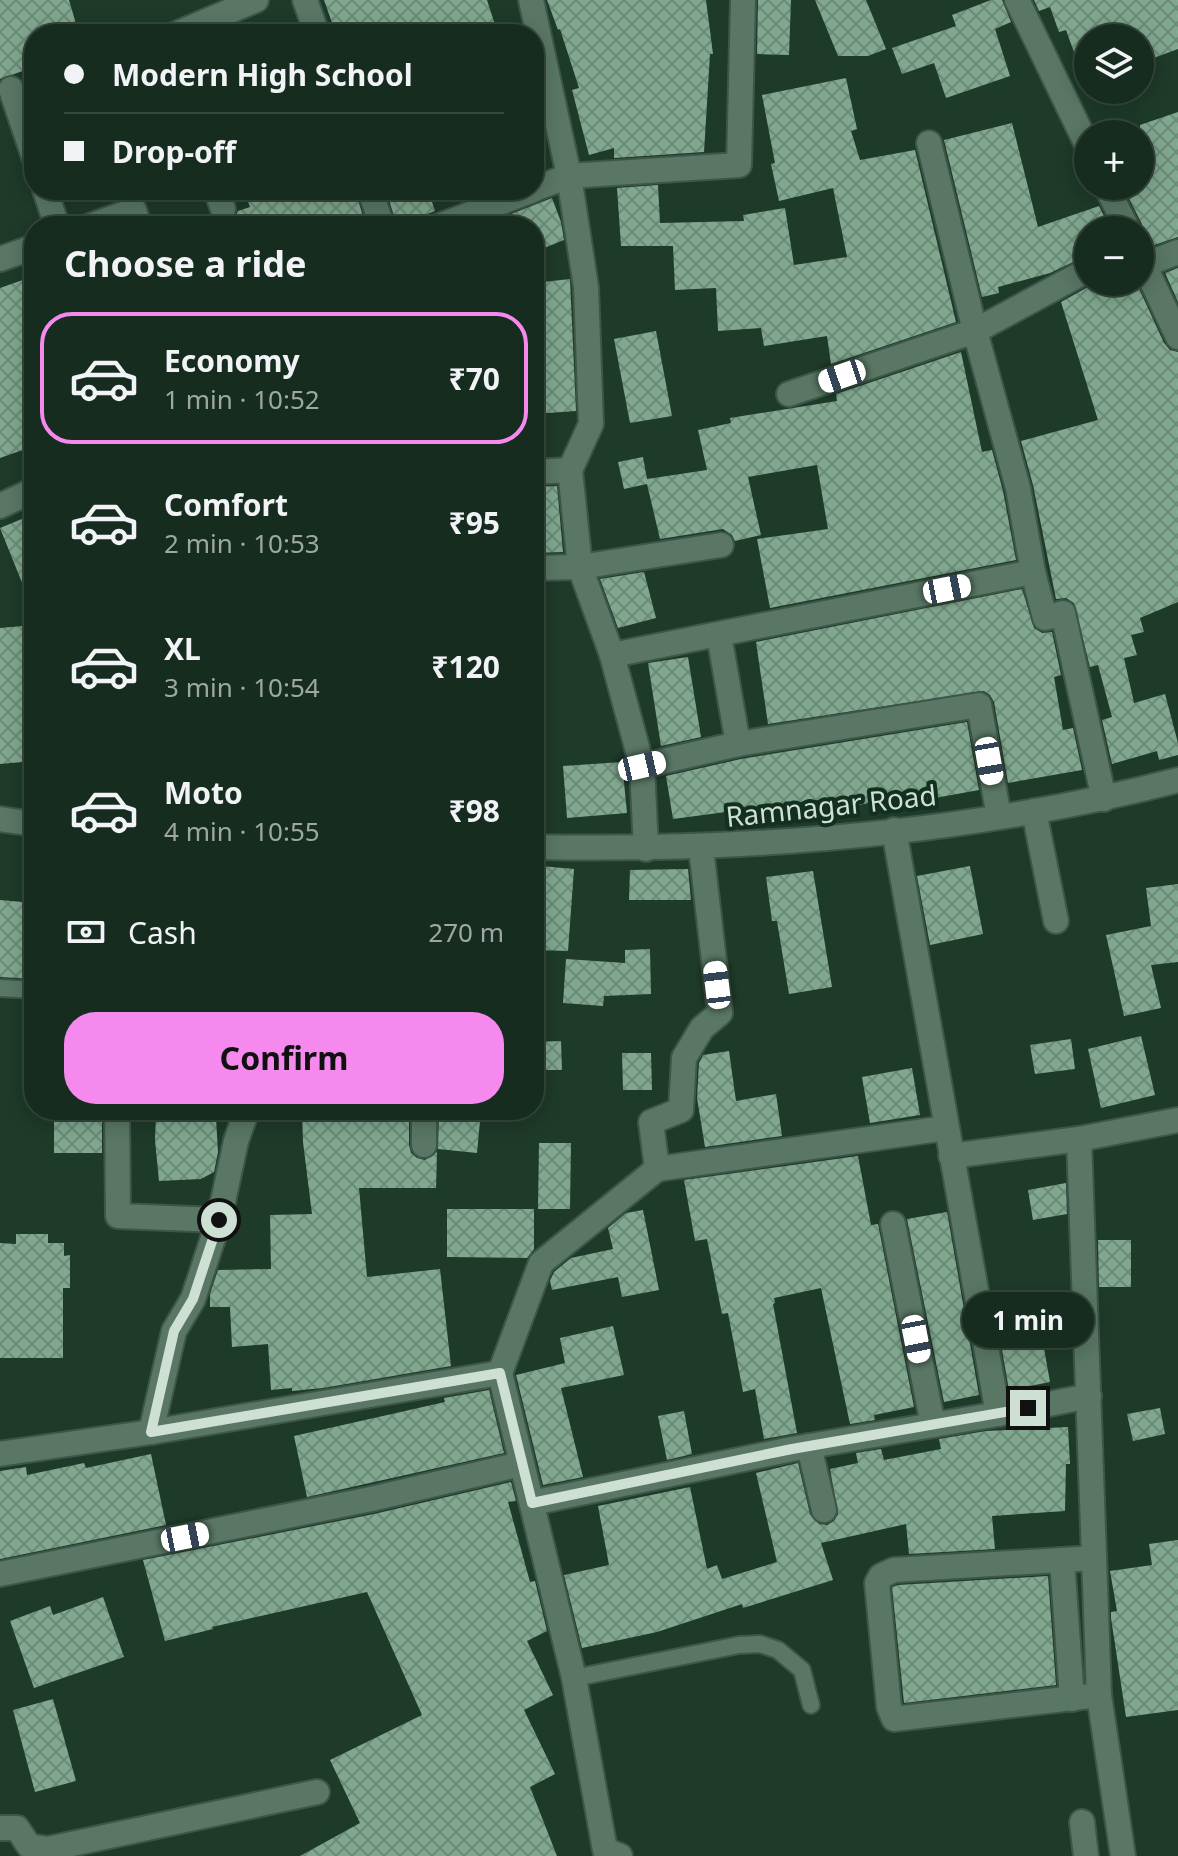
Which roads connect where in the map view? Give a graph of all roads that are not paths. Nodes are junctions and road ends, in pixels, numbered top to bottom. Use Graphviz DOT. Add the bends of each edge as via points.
graph roads {
  1 [pos="256,0"];
  2 [pos="305,0"];
  3 [pos="531,0"];
  4 [pos="743,0"];
  5 [pos="1020,1"];
  6 [pos="200,24"];
  7 [pos="313,24"];
  8 [pos="536,24"];
  9 [pos="544,60"];
  10 [pos="15,88"];
  11 [pos="1075,120"];
  12 [pos="24,121"];
  13 [pos="929,143"];
  14 [pos="569,176"];
  15 [pos="544,186"];
  16 [pos="507,200"];
  17 [pos="118,216"];
  18 [pos="136,216"];
  19 [pos="465,216"];
  20 [pos="24,251"];
  21 [pos="1178,252"];
  22 [pos="1154,258"];
  23 [pos="0,259"];
  24 [pos="1074,278"];
  25 [pos="1154,286"];
  26 [pos="975,331"];
  27 [pos="1178,337"];
  28 [pos="789,394"];
  29 [pos="570,470"];
  30 [pos="544,471"];
  31 [pos="24,495"];
  32 [pos="0,506"];
  33 [pos="721,545"];
  34 [pos="580,567"];
  35 [pos="544,568"];
  36 [pos="1033,572"];
  37 [pos="719,635"];
  38 [pos="612,655"];
  39 [pos="738,744"];
  40 [pos="642,766"];
  41 [pos="1178,780"];
  42 [pos="1104,799"];
  43 [pos="1034,811"];
  44 [pos="999,817"];
  45 [pos="0,819"];
  46 [pos="24,823"];
  47 [pos="894,830"];
  48 [pos="544,847"];
  49 [pos="701,848"];
  50 [pos="646,849"];
  51 [pos="1056,921"];
  52 [pos="0,988"];
  53 [pos="24,989"];
  54 [pos="117,1120"];
  55 [pos="243,1120"];
  56 [pos="424,1120"];
  57 [pos="1178,1120"];
  58 [pos="946,1128"];
  59 [pos="1079,1139"];
  60 [pos="424,1145"];
  61 [pos="951,1156"];
  62 [pos="657,1169"];
  63 [pos="219,1220"];
  64 [pos="893,1224"];
  65 [pos="500,1373"];
  66 [pos="1089,1396"];
  67 [pos="998,1414"];
  68 [pos="933,1425"];
  69 [pos="151,1432"];
  70 [pos="809,1446"];
  71 [pos="0,1454"];
  72 [pos="521,1464"];
  73 [pos="532,1503"];
  74 [pos="824,1510"];
  75 [pos="1094,1558"];
  76 [pos="1062,1560"];
  77 [pos="0,1574"];
  78 [pos="574,1678"];
  79 [pos="1099,1695"];
  80 [pos="1072,1699"];
  81 [pos="811,1705"];
  82 [pos="317,1792"];
  83 [pos="1082,1822"];
  84 [pos="0,1828"];
  85 [pos="610,1854"];
  86 [pos="1086,1856"];
  87 [pos="1123,1856"];
  1 -- 6 [label="street"];
  2 -- 7 [label="street"];
  3 -- 8 [label="street"];
  4 -- 14 [label="street" via="739,165"];
  5 -- 11 [label="street"];
  9 -- 14 [label="street"];
  10 -- 12 [label="street"];
  13 -- 26 [label="street"];
  14 -- 15 [label="street"];
  14 -- 29 [label="street" via="586,287 591,424"];
  16 -- 19 [label="street"];
  17 -- 18 [label="street" via="134,210"];
  20 -- 23 [label="street"];
  21 -- 22 [label="street"];
  24 -- 26 [label="street"];
  25 -- 27 [label="street"];
  26 -- 28 [label="street"];
  26 -- 36 [label="street" via="1018,488"];
  29 -- 30 [label="street"];
  29 -- 34 [label="street"];
  31 -- 32 [label="street"];
  33 -- 34 [label="street"];
  34 -- 35 [label="street"];
  34 -- 38 [label="street"];
  36 -- 37 [label="street"];
  36 -- 42 [label="street" via="1045,618 1063,613"];
  37 -- 38 [label="street"];
  37 -- 39 [label="street"];
  38 -- 40 [label="street"];
  39 -- 40 [label="street"];
  39 -- 44 [label="street" via="979,705"];
  40 -- 50 [label="street"];
  41 -- 42 [label="street, Ramnagar Road"];
  42 -- 43 [label="street, Ramnagar Road"];
  43 -- 44 [label="street, Ramnagar Road"];
  43 -- 51 [label="street"];
  44 -- 47 [label="street, Ramnagar Road"];
  45 -- 46 [label="street"];
  47 -- 49 [label="street, Ramnagar Road"];
  47 -- 58 [label="street"];
  48 -- 50 [label="street, Ramnagar Road"];
  49 -- 50 [label="street, Ramnagar Road"];
  49 -- 62 [label="street" via="720,1013 702,1028 684,1058 681,1110 651,1122"];
  52 -- 53 [label="lane"];
  54 -- 63 [label="street" via="118,1216"];
  55 -- 63 [label="street"];
  56 -- 60 [label="street"];
  57 -- 59 [label="street"];
  58 -- 61 [label="street"];
  58 -- 62 [label="street"];
  59 -- 61 [label="street"];
  59 -- 66 [label="street"];
  61 -- 67 [label="street"];
  62 -- 65 [label="street" via="541,1263"];
  63 -- 69 [label="street" via="193,1299 174,1331"];
  64 -- 68 [label="street"];
  65 -- 69 [label="street"];
  65 -- 72 [label="street"];
  66 -- 67 [label="street"];
  66 -- 75 [label="street"];
  67 -- 68 [label="street"];
  68 -- 70 [label="street"];
  69 -- 71 [label="street"];
  70 -- 73 [label="street"];
  70 -- 74 [label="street"];
  72 -- 73 [label="street"];
  72 -- 77 [label="street"];
  73 -- 78 [label="street"];
  75 -- 76 [label="street"];
  75 -- 79 [label="street"];
  76 -- 80 [label="street"];
  76 -- 80 [label="street" via="894,1570 877,1583 894,1719"];
  78 -- 81 [label="lane" via="760,1644 778,1650 802,1670"];
  78 -- 85 [label="street"];
  79 -- 80 [label="street"];
  79 -- 87 [label="street"];
  82 -- 84 [label="street" via="48,1849 29,1846 17,1828"];
  83 -- 86 [label="street"];
}
